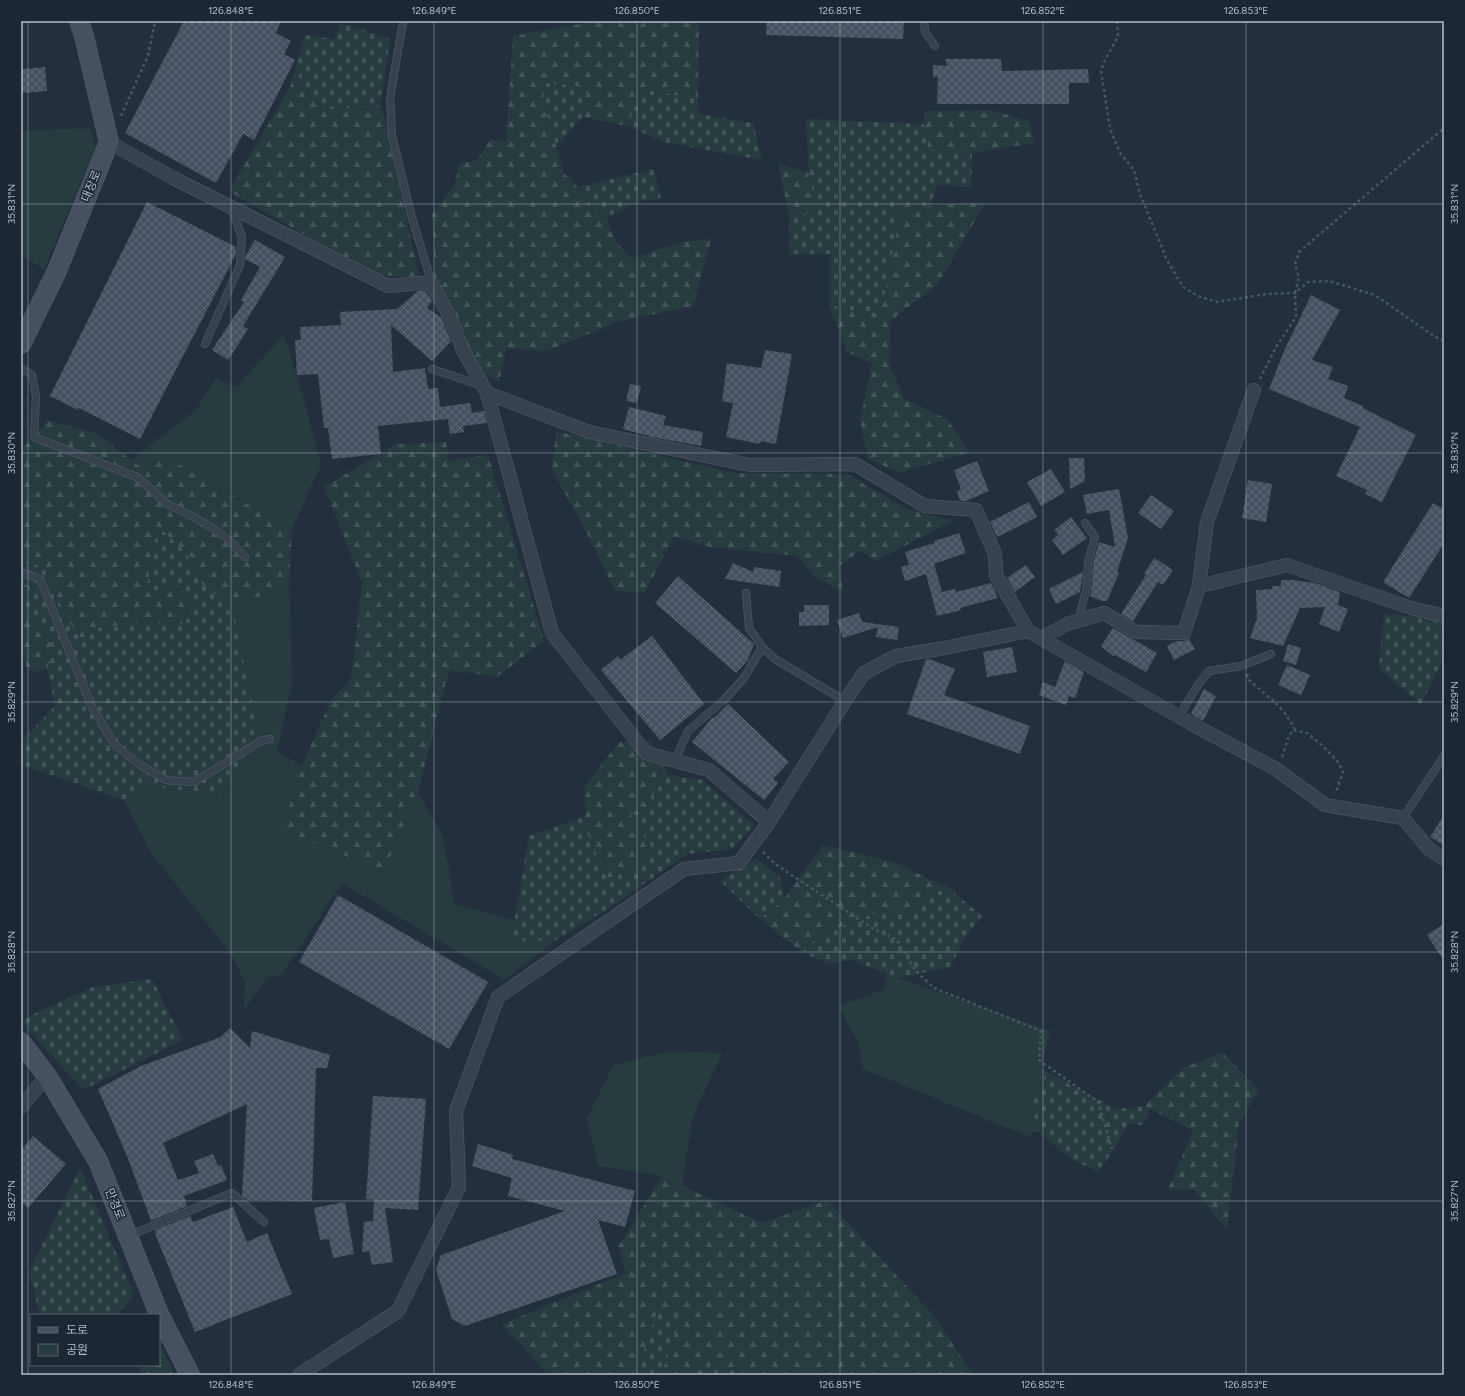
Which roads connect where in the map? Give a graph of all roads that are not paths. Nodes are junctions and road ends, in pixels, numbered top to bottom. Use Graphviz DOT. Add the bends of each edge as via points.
graph roads {
  1 [pos="404,21"];
  2 [pos="924,21"];
  3 [pos="83,26"];
  4 [pos="935,46"];
  5 [pos="109,142"];
  6 [pos="231,208"];
  7 [pos="432,284"];
  8 [pos="21,344"];
  9 [pos="205,344"];
  10 [pos="21,368"];
  11 [pos="432,369"];
  12 [pos="485,390"];
  13 [pos="1254,390"];
  14 [pos="1085,523"];
  15 [pos="245,557"];
  16 [pos="21,572"];
  17 [pos="1199,586"];
  18 [pos="746,593"];
  19 [pos="1444,616"];
  20 [pos="1078,621"];
  21 [pos="1028,631"];
  22 [pos="1042,638"];
  23 [pos="762,647"];
  24 [pos="1271,654"];
  25 [pos="845,700"];
  26 [pos="1179,716"];
  27 [pos="270,739"];
  28 [pos="1444,756"];
  29 [pos="675,760"];
  30 [pos="1403,818"];
  31 [pos="769,822"];
  32 [pos="1444,859"];
  33 [pos="21,1042"];
  34 [pos="47,1076"];
  35 [pos="21,1106"];
  36 [pos="264,1222"];
  37 [pos="128,1236"];
  38 [pos="159,1314"];
  39 [pos="160,1316"];
  40 [pos="190,1375"];
  41 [pos="298,1375"];
  1 -- 7 [label="lane" via="390,98 392,136 412,218"];
  2 -- 4 [label="lane" via="925,32"];
  3 -- 5 [label="street"];
  5 -- 6 [label="street"];
  5 -- 8 [label="street, 대장로" via="56,273"];
  6 -- 7 [label="street" via="388,286"];
  6 -- 9 [label="lane" via="242,237 240,265"];
  7 -- 12 [label="street"];
  10 -- 15 [label="lane" via="32,375 36,396 34,437 137,477 166,503 203,522 228,539"];
  11 -- 12 [label="lane"];
  12 -- 21 [label="street" via="589,432 750,465 855,464 925,506 976,510 995,554 996,575"];
  12 -- 29 [label="street" via="552,633 646,753"];
  13 -- 17 [label="street" via="1207,522"];
  14 -- 20 [label="lane" via="1095,537 1088,562 1087,587"];
  16 -- 27 [label="lane" via="40,579 92,707 114,744 140,765 166,780 194,782 261,741"];
  17 -- 19 [label="street" via="1287,565 1411,608"];
  17 -- 20 [label="street" via="1184,633 1136,632 1104,613"];
  18 -- 23 [label="lane" via="749,628"];
  20 -- 22 [label="street"];
  21 -- 22 [label="street"];
  21 -- 25 [label="street" via="896,656 864,673"];
  22 -- 26 [label="street"];
  23 -- 25 [label="lane" via="775,659"];
  23 -- 29 [label="lane" via="744,678 724,700 688,731"];
  24 -- 26 [label="lane" via="1244,665 1209,671"];
  25 -- 31 [label="street"];
  26 -- 30 [label="street" via="1276,769 1325,805"];
  28 -- 30 [label="lane"];
  29 -- 31 [label="street" via="709,770"];
  30 -- 32 [label="street" via="1429,849"];
  31 -- 41 [label="street" via="739,863 684,869 498,998 456,1111 459,1187 398,1311"];
  33 -- 34 [label="street, 만경로"];
  34 -- 35 [label="street"];
  34 -- 37 [label="street, 만경로" via="98,1161"];
  36 -- 37 [label="lane" via="232,1193"];
  37 -- 38 [label="street, 만경로"];
  39 -- 40 [label="street, 만경로"];
}
